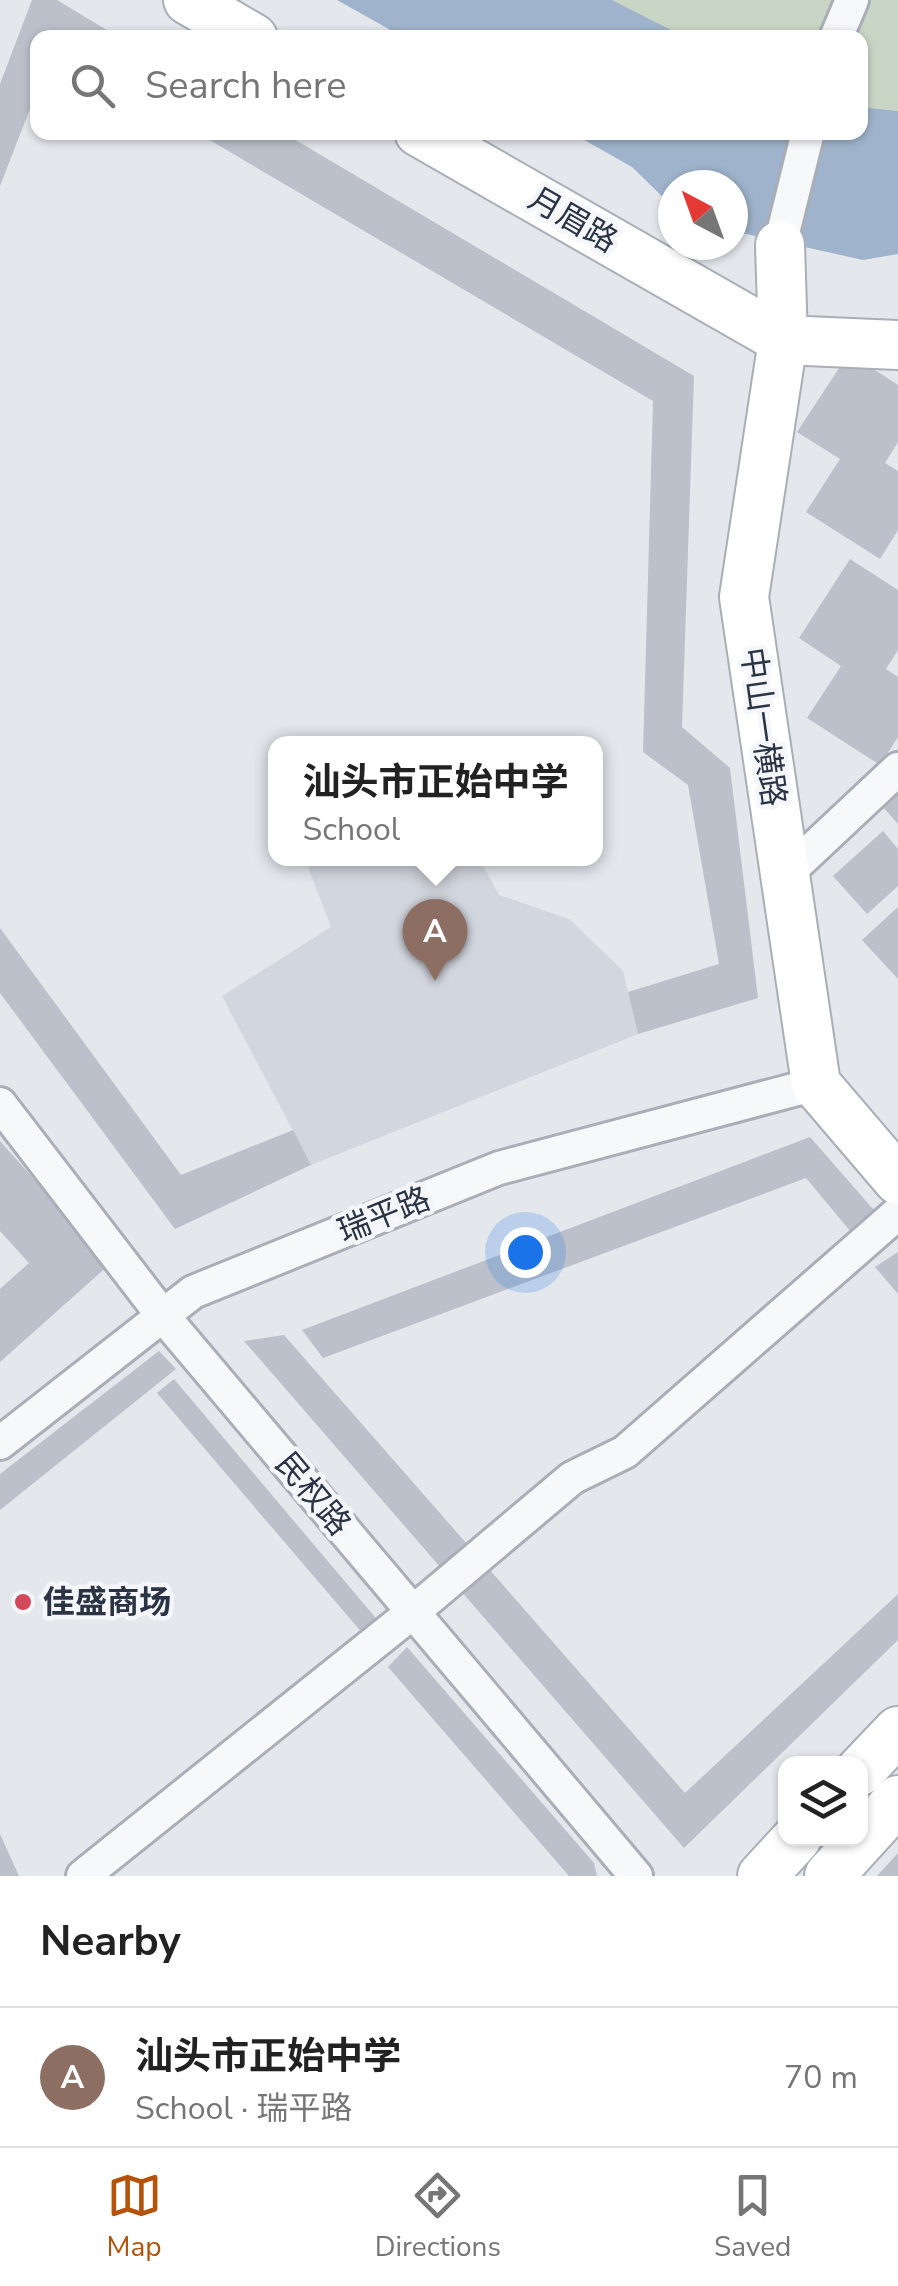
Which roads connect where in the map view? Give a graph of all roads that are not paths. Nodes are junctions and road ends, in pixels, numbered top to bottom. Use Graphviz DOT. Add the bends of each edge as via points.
graph roads {
  1 [pos="188,0"];
  2 [pos="852,0"];
  3 [pos="240,30"];
  4 [pos="839,30"];
  5 [pos="434,140"];
  6 [pos="806,140"];
  7 [pos="780,245"];
  8 [pos="782,340"];
  9 [pos="898,345"];
  10 [pos="898,768"];
  11 [pos="785,875"];
  12 [pos="816,1084"];
  13 [pos="0,1104"];
  14 [pos="898,1180"];
  15 [pos="898,1213"];
  16 [pos="162,1316"];
  17 [pos="0,1444"];
  18 [pos="413,1612"];
  19 [pos="898,1732"];
  20 [pos="868,1763"];
  21 [pos="898,1800"];
  22 [pos="790,1846"];
  23 [pos="84,1876"];
  24 [pos="636,1876"];
  25 [pos="762,1876"];
  26 [pos="828,1876"];
  1 -- 3 [label="street"];
  2 -- 4 [label="street"];
  5 -- 8 [label="street, 月眉路"];
  6 -- 7 [label="street"];
  7 -- 8 [label="street, 中山一横路"];
  8 -- 9 [label="street, 月眉路"];
  8 -- 11 [label="street, 中山一横路" via="744,597"];
  10 -- 11 [label="street"];
  11 -- 12 [label="street, 中山一横路"];
  12 -- 14 [label="street"];
  12 -- 16 [label="street, 瑞平路" via="499,1168 192,1292"];
  13 -- 16 [label="street, 民权路"];
  15 -- 18 [label="street" via="626,1452 572,1478"];
  16 -- 17 [label="street, 瑞平路"];
  16 -- 18 [label="street, 民权路"];
  18 -- 23 [label="street"];
  18 -- 24 [label="street, 民权路"];
  19 -- 20 [label="street"];
  21 -- 26 [label="street"];
  22 -- 25 [label="street"];
}
